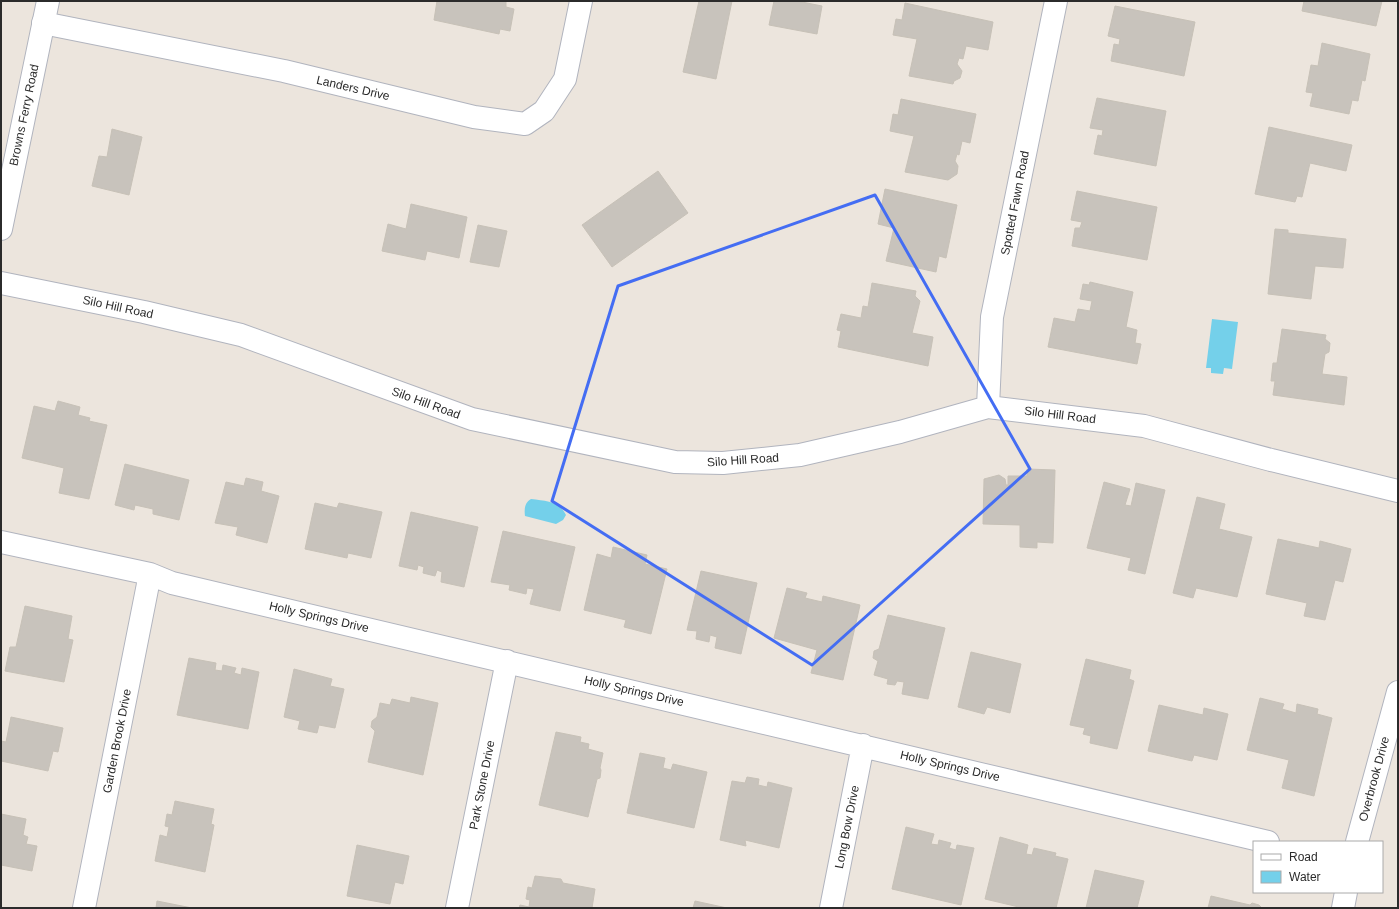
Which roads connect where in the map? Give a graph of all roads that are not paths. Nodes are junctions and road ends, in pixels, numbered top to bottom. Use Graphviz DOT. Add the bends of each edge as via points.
graph roads {
  1 [pos="48,1"];
  2 [pos="581,1"];
  3 [pos="1056,1"];
  4 [pos="43,23"];
  5 [pos="1,229"];
  6 [pos="1,283"];
  7 [pos="988,407"];
  8 [pos="1398,491"];
  9 [pos="1,542"];
  10 [pos="150,574"];
  11 [pos="507,661"];
  12 [pos="1398,692"];
  13 [pos="863,745"];
  14 [pos="1264,841"];
  15 [pos="1356,841"];
  16 [pos="1346,893"];
  17 [pos="84,908"];
  18 [pos="457,908"];
  19 [pos="830,908"];
  20 [pos="1343,908"];
  1 -- 4 [label="street, Browns Ferry Road"];
  2 -- 4 [label="street, Landers Drive" via="565,79 544,111 525,124 474,117 284,71"];
  3 -- 7 [label="street, Spotted Fawn Road" via="992,317"];
  4 -- 5 [label="street, Browns Ferry Road"];
  6 -- 7 [label="street, Silo Hill Road" via="241,335 472,419 675,462 723,463 800,455 900,432"];
  7 -- 8 [label="street, Silo Hill Road" via="1144,426"];
  9 -- 10 [label="street, Holly Springs Drive"];
  10 -- 11 [label="street, Holly Springs Drive" via="180,584"];
  10 -- 17 [label="street, Garden Brook Drive"];
  11 -- 13 [label="street, Holly Springs Drive"];
  11 -- 18 [label="street, Park Stone Drive"];
  12 -- 15 [label="street, Overbrook Drive"];
  13 -- 14 [label="street, Holly Springs Drive"];
  13 -- 19 [label="street, Long Bow Drive"];
  16 -- 20 [label="street"];
}
